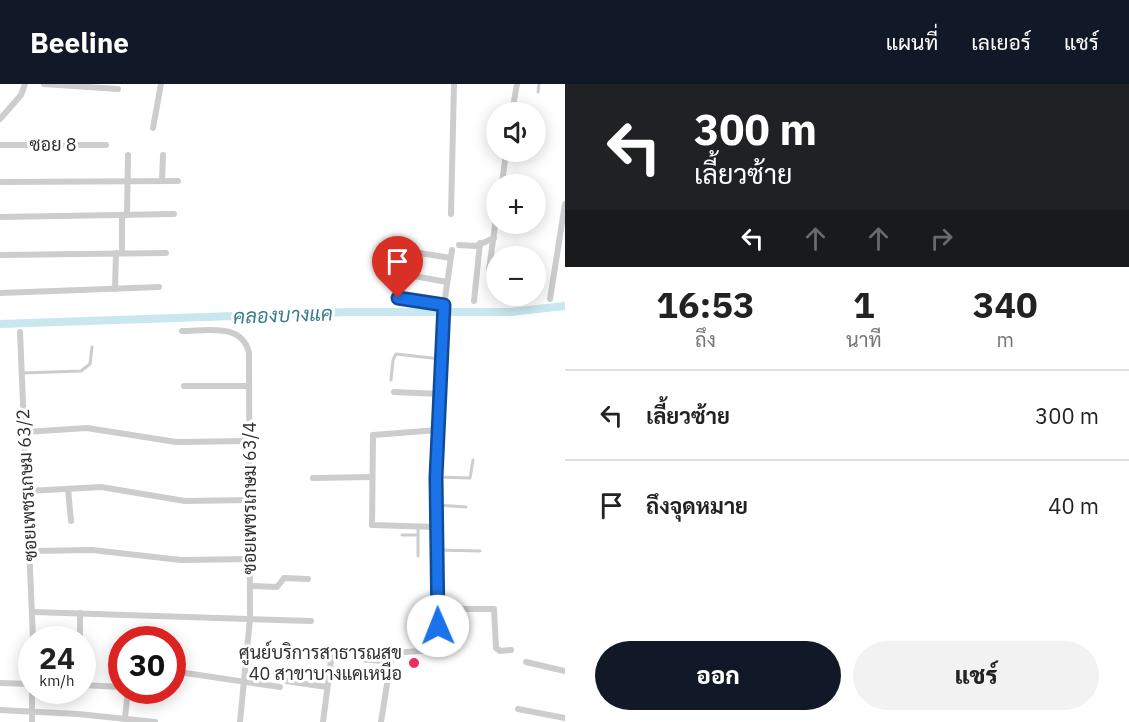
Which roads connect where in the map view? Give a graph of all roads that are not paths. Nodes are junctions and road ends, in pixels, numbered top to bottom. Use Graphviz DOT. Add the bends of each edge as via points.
graph roads {
  1 [pos="25,84"];
  2 [pos="44,84"];
  3 [pos="161,84"];
  4 [pos="454,84"];
  5 [pos="517,84"];
  6 [pos="539,84"];
  7 [pos="76,85"];
  8 [pos="118,89"];
  9 [pos="538,92"];
  10 [pos="514,102"];
  11 [pos="0,119"];
  12 [pos="153,128"];
  13 [pos="0,145"];
  14 [pos="106,145"];
  15 [pos="128,155"];
  16 [pos="163,155"];
  17 [pos="127,181"];
  18 [pos="162,181"];
  19 [pos="178,181"];
  20 [pos="0,182"];
  21 [pos="565,204"];
  22 [pos="174,214"];
  23 [pos="451,214"];
  24 [pos="125,215"];
  25 [pos="0,218"];
  26 [pos="494,234"];
  27 [pos="494,238"];
  28 [pos="480,243"];
  29 [pos="459,245"];
  30 [pos="493,246"];
  31 [pos="452,250"];
  32 [pos="407,251"];
  33 [pos="119,253"];
  34 [pos="166,253"];
  35 [pos="0,255"];
  36 [pos="450,258"];
  37 [pos="403,274"];
  38 [pos="447,282"];
  39 [pos="159,287"];
  40 [pos="115,289"];
  41 [pos="0,293"];
  42 [pos="398,298"];
  43 [pos="550,299"];
  44 [pos="474,301"];
  45 [pos="444,305"];
  46 [pos="20,332"];
  47 [pos="182,332"];
  48 [pos="92,347"];
  49 [pos="443,359"];
  50 [pos="22,373"];
  51 [pos="391,380"];
  52 [pos="184,386"];
  53 [pos="249,386"];
  54 [pos="394,392"];
  55 [pos="441,394"];
  56 [pos="438,430"];
  57 [pos="25,432"];
  58 [pos="251,441"];
  59 [pos="473,460"];
  60 [pos="313,477"];
  61 [pos="372,477"];
  62 [pos="436,477"];
  63 [pos="68,489"];
  64 [pos="28,491"];
  65 [pos="251,500"];
  66 [pos="436,505"];
  67 [pos="466,507"];
  68 [pos="71,521"];
  69 [pos="418,527"];
  70 [pos="436,527"];
  71 [pos="402,535"];
  72 [pos="418,535"];
  73 [pos="436,550"];
  74 [pos="31,551"];
  75 [pos="480,551"];
  76 [pos="418,556"];
  77 [pos="251,560"];
  78 [pos="308,579"];
  79 [pos="251,586"];
  80 [pos="438,609"];
  81 [pos="34,612"];
  82 [pos="80,614"];
  83 [pos="250,619"];
  84 [pos="311,621"];
  85 [pos="33,626"];
  86 [pos="80,626"];
  87 [pos="511,650"];
  88 [pos="332,653"];
  89 [pos="364,661"];
  90 [pos="526,662"];
  91 [pos="390,663"];
  92 [pos="565,671"];
  93 [pos="186,673"];
  94 [pos="244,681"];
  95 [pos="286,681"];
  96 [pos="0,683"];
  97 [pos="18,685"];
  98 [pos="280,687"];
  99 [pos="327,687"];
  100 [pos="32,704"];
  101 [pos="126,704"];
  102 [pos="518,709"];
  103 [pos="0,710"];
  104 [pos="32,711"];
  105 [pos="125,718"];
  106 [pos="565,718"];
  107 [pos="32,722"];
  108 [pos="155,722"];
  109 [pos="240,722"];
  110 [pos="323,722"];
  111 [pos="381,722"];
  1 -- 11 [label="street" via="21,95"];
  2 -- 7 [label="street"];
  3 -- 12 [label="street"];
  4 -- 23 [label="street"];
  5 -- 10 [label="street"];
  6 -- 9 [label="lane"];
  7 -- 8 [label="street"];
  13 -- 14 [label="street, ซอย 8"];
  15 -- 17 [label="street"];
  16 -- 18 [label="street"];
  17 -- 18 [label="street"];
  17 -- 20 [label="street"];
  17 -- 24 [label="street"];
  18 -- 19 [label="street"];
  21 -- 43 [label="street"];
  22 -- 24 [label="street"];
  24 -- 25 [label="street"];
  24 -- 33 [label="street"];
  26 -- 27 [label="street"];
  27 -- 28 [label="street"];
  27 -- 30 [label="street"];
  28 -- 29 [label="street" via="471,247"];
  28 -- 44 [label="street"];
  31 -- 36 [label="street"];
  32 -- 36 [label="street"];
  33 -- 34 [label="street"];
  33 -- 35 [label="street"];
  33 -- 40 [label="street"];
  36 -- 38 [label="street"];
  37 -- 38 [label="street"];
  38 -- 45 [label="street"];
  39 -- 40 [label="street"];
  40 -- 41 [label="street"];
  42 -- 45 [label="street"];
  45 -- 49 [label="street"];
  46 -- 50 [label="street, ซอยเพชรเกษม 63/2"];
  47 -- 53 [label="street, ซอยเพชรเกษม 63/4" via="222,330 241,337 249,353"];
  48 -- 50 [label="lane" via="90,364 81,370"];
  49 -- 51 [label="lane" via="396,354"];
  49 -- 55 [label="street"];
  50 -- 57 [label="street, ซอยเพชรเกษม 63/2"];
  52 -- 53 [label="street"];
  53 -- 58 [label="street, ซอยเพชรเกษม 63/4"];
  54 -- 55 [label="street"];
  55 -- 56 [label="street"];
  56 -- 61 [label="street" via="374,433"];
  56 -- 62 [label="street"];
  57 -- 58 [label="street" via="87,428 176,442"];
  57 -- 64 [label="street, ซอยเพชรเกษม 63/2"];
  58 -- 65 [label="street, ซอยเพชรเกษม 63/4"];
  59 -- 62 [label="lane" via="470,478"];
  60 -- 61 [label="street"];
  61 -- 69 [label="street" via="372,525"];
  62 -- 66 [label="street"];
  63 -- 64 [label="street"];
  63 -- 65 [label="street" via="101,487 185,501"];
  63 -- 68 [label="street"];
  64 -- 74 [label="street, ซอยเพชรเกษม 63/2"];
  65 -- 77 [label="street, ซอยเพชรเกษม 63/4"];
  66 -- 67 [label="lane"];
  66 -- 70 [label="street"];
  69 -- 70 [label="street"];
  69 -- 72 [label="lane"];
  70 -- 73 [label="street"];
  71 -- 72 [label="lane"];
  72 -- 76 [label="lane"];
  73 -- 75 [label="lane"];
  73 -- 80 [label="street"];
  74 -- 77 [label="street" via="106,551 181,560"];
  74 -- 81 [label="street, ซอยเพชรเกษม 63/2"];
  77 -- 79 [label="street, ซอยเพชรเกษม 63/4"];
  78 -- 79 [label="street" via="284,578 277,587"];
  79 -- 83 [label="street, ซอยเพชรเกษม 63/4"];
  80 -- 87 [label="street" via="494,609 495,648"];
  80 -- 91 [label="street" via="436,647 393,652"];
  81 -- 82 [label="street"];
  81 -- 85 [label="street, ซอยเพชรเกษม 63/2"];
  82 -- 83 [label="street"];
  82 -- 86 [label="street"];
  83 -- 84 [label="street"];
  83 -- 94 [label="street, ซอยเพชรเกษม 63/4"];
  88 -- 99 [label="street"];
  89 -- 91 [label="lane"];
  90 -- 92 [label="street"];
  91 -- 111 [label="street"];
  93 -- 94 [label="street"];
  94 -- 98 [label="street"];
  94 -- 109 [label="street, ซอยเพชรเกษม 63/4"];
  95 -- 99 [label="street"];
  96 -- 97 [label="street"];
  99 -- 110 [label="street"];
  100 -- 104 [label="street"];
  101 -- 105 [label="street"];
  102 -- 106 [label="street"];
  103 -- 104 [label="street"];
  104 -- 105 [label="street"];
  104 -- 107 [label="street"];
  105 -- 108 [label="street"];
}
